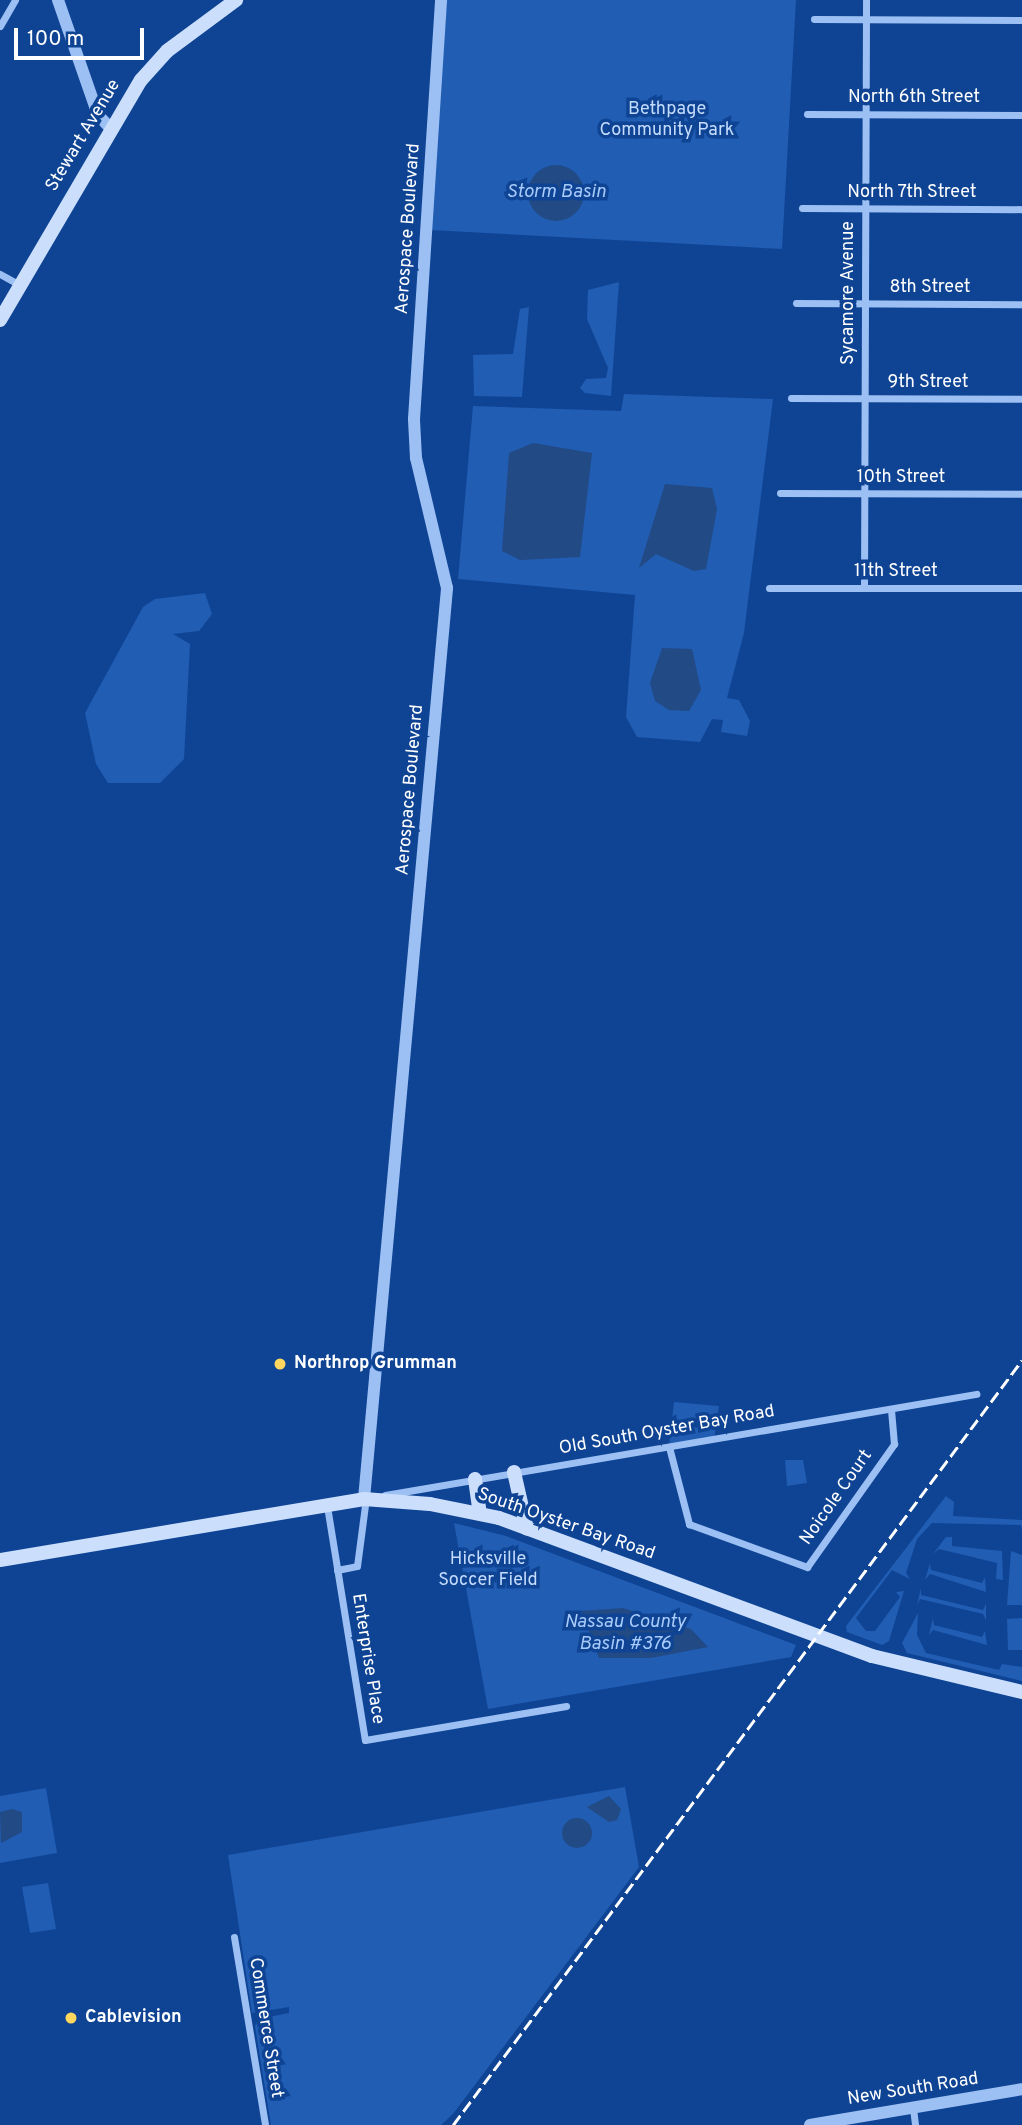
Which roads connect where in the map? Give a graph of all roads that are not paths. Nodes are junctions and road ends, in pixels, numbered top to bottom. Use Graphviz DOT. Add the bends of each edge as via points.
graph roads {
  1 [pos="15,0"];
  2 [pos="58,0"];
  3 [pos="441,0"];
  4 [pos="866,0"];
  5 [pos="230,3"];
  6 [pos="814,19"];
  7 [pos="866,19"];
  8 [pos="1022,20"];
  9 [pos="0,26"];
  10 [pos="807,114"];
  11 [pos="866,114"];
  12 [pos="1022,115"];
  13 [pos="109,127"];
  14 [pos="802,208"];
  15 [pos="865,209"];
  16 [pos="1022,209"];
  17 [pos="0,274"];
  18 [pos="20,285"];
  19 [pos="796,303"];
  20 [pos="865,304"];
  21 [pos="1022,304"];
  22 [pos="0,320"];
  23 [pos="791,398"];
  24 [pos="864,398"];
  25 [pos="1022,399"];
  26 [pos="780,493"];
  27 [pos="864,494"];
  28 [pos="1022,494"];
  29 [pos="864,587"];
  30 [pos="769,588"];
  31 [pos="1022,588"];
  32 [pos="976,1394"];
  33 [pos="891,1409"];
  34 [pos="669,1447"];
  35 [pos="514,1472"];
  36 [pos="475,1479"];
  37 [pos="364,1499"];
  38 [pos="327,1505"];
  39 [pos="480,1513"];
  40 [pos="527,1528"];
  41 [pos="0,1560"];
  42 [pos="337,1570"];
  43 [pos="1022,1692"];
  44 [pos="566,1706"];
  45 [pos="234,1937"];
  46 [pos="1022,2090"];
  47 [pos="913,2108"];
  48 [pos="265,2125"];
  49 [pos="813,2125"];
  50 [pos="915,2125"];
  1 -- 9 [label="street"];
  2 -- 13 [label="street" via="98,115"];
  3 -- 37 [label="street, Aerospace Boulevard" via="414,419 416,458 447,588"];
  4 -- 7 [label="street, Sycamore Avenue"];
  5 -- 13 [label="main road, Stewart Avenue" via="167,51"];
  6 -- 7 [label="street"];
  7 -- 8 [label="street"];
  7 -- 11 [label="street, Sycamore Avenue"];
  10 -- 11 [label="street, North 6th Street"];
  11 -- 12 [label="street, North 6th Street"];
  11 -- 15 [label="street, Sycamore Avenue"];
  13 -- 18 [label="main road, Stewart Avenue"];
  14 -- 15 [label="street, North 7th Street"];
  15 -- 16 [label="street, North 7th Street"];
  15 -- 20 [label="street, Sycamore Avenue"];
  17 -- 18 [label="street"];
  18 -- 22 [label="main road, Stewart Avenue"];
  19 -- 20 [label="street, 8th Street"];
  20 -- 21 [label="street, 8th Street"];
  20 -- 24 [label="street, Sycamore Avenue"];
  23 -- 24 [label="street, 9th Street"];
  24 -- 25 [label="street, 9th Street"];
  24 -- 27 [label="street, Sycamore Avenue"];
  26 -- 27 [label="street, 10th Street"];
  27 -- 28 [label="street, 10th Street"];
  27 -- 29 [label="street, Sycamore Avenue"];
  29 -- 30 [label="street, 11th Street"];
  29 -- 31 [label="street, 11th Street"];
  32 -- 33 [label="street, Old South Oyster Bay Road"];
  33 -- 34 [label="street, Old South Oyster Bay Road"];
  33 -- 34 [label="street, Noicole Court" via="894,1444 807,1567 689,1524"];
  34 -- 35 [label="street, Old South Oyster Bay Road"];
  35 -- 36 [label="street, Old South Oyster Bay Road"];
  35 -- 40 [label="main road"];
  36 -- 37 [label="street, Old South Oyster Bay Road"];
  36 -- 39 [label="main road"];
  37 -- 38 [label="main road, South Oyster Bay Road"];
  37 -- 39 [label="main road, South Oyster Bay Road"];
  37 -- 42 [label="street, Aerospace Boulevard" via="357,1566"];
  38 -- 41 [label="main road, South Oyster Bay Road"];
  38 -- 42 [label="street, Enterprise Place"];
  39 -- 40 [label="main road, South Oyster Bay Road"];
  40 -- 43 [label="main road, South Oyster Bay Road" via="872,1656"];
  42 -- 44 [label="street, Enterprise Place" via="365,1740"];
  45 -- 48 [label="street, Commerce Street"];
  46 -- 47 [label="street, New South Road"];
  47 -- 49 [label="street, New South Road"];
  47 -- 50 [label="street"];
}
